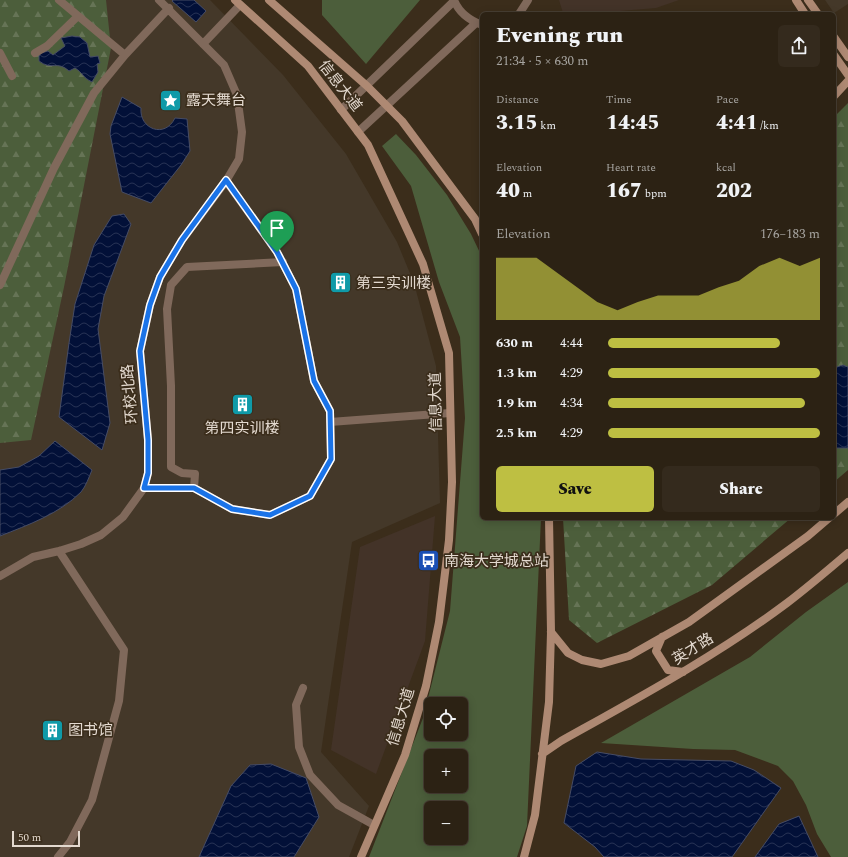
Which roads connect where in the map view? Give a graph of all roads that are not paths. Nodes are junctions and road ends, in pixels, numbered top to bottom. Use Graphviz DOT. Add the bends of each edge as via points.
graph roads {
  1 [pos="59,0"];
  2 [pos="159,0"];
  3 [pos="269,0"];
  4 [pos="528,0"];
  5 [pos="796,0"];
  6 [pos="808,0"];
  7 [pos="454,1"];
  8 [pos="238,3"];
  9 [pos="169,8"];
  10 [pos="520,12"];
  11 [pos="804,12"];
  12 [pos="817,12"];
  13 [pos="78,16"];
  14 [pos="479,24"];
  15 [pos="836,40"];
  16 [pos="203,44"];
  17 [pos="0,53"];
  18 [pos="35,53"];
  19 [pos="125,55"];
  20 [pos="848,57"];
  21 [pos="836,58"];
  22 [pos="848,75"];
  23 [pos="12,76"];
  24 [pos="848,82"];
  25 [pos="367,86"];
  26 [pos="836,94"];
  27 [pos="386,106"];
  28 [pos="341,110"];
  29 [pos="358,132"];
  30 [pos="226,180"];
  31 [pos="480,230"];
  32 [pos="283,262"];
  33 [pos="0,285"];
  34 [pos="450,413"];
  35 [pos="330,422"];
  36 [pos="144,488"];
  37 [pos="194,488"];
  38 [pos="848,502"];
  39 [pos="836,512"];
  40 [pos="549,520"];
  41 [pos="827,520"];
  42 [pos="59,551"];
  43 [pos="848,553"];
  44 [pos="0,576"];
  45 [pos="551,632"];
  46 [pos="662,637"];
  47 [pos="683,672"];
  48 [pos="302,688"];
  49 [pos="542,754"];
  50 [pos="374,825"];
  51 [pos="58,857"];
  52 [pos="361,857"];
  53 [pos="524,857"];
  1 -- 13 [label="street"];
  2 -- 9 [label="street, 环校北路"];
  3 -- 25 [label="main road, 信息大道"];
  4 -- 10 [label="street"];
  5 -- 11 [label="main road"];
  6 -- 12 [label="main road"];
  7 -- 14 [label="street" via="461,13"];
  7 -- 25 [label="street"];
  8 -- 16 [label="street"];
  8 -- 28 [label="main road, 信息大道" via="308,66"];
  9 -- 16 [label="street, 环校北路"];
  9 -- 19 [label="street"];
  13 -- 18 [label="street" via="47,46"];
  13 -- 19 [label="street"];
  14 -- 27 [label="street"];
  15 -- 20 [label="main road"];
  16 -- 30 [label="street, 环校北路" via="224,65 236,95 242,132 239,159"];
  17 -- 23 [label="street"];
  19 -- 33 [label="street" via="94,93 54,168"];
  21 -- 22 [label="main road"];
  24 -- 26 [label="main road"];
  25 -- 27 [label="main road, 信息大道"];
  25 -- 28 [label="street"];
  27 -- 29 [label="street"];
  27 -- 31 [label="main road, 信息大道" via="402,121 475,219"];
  28 -- 29 [label="main road, 信息大道"];
  29 -- 34 [label="main road, 信息大道" via="368,145 423,264 449,353"];
  30 -- 32 [label="street"];
  30 -- 36 [label="street, 环校北路" via="182,240 160,277 150,305 140,351 148,440 148,473"];
  32 -- 35 [label="street" via="296,289 314,381 330,411"];
  32 -- 37 [label="street" via="187,267 171,285 167,309 171,386 171,466 182,473 195,474"];
  34 -- 35 [label="street"];
  34 -- 50 [label="main road, 信息大道" via="452,482 449,540 439,622 426,686 405,755"];
  35 -- 37 [label="street" via="331,459 310,496 270,515 232,509"];
  36 -- 37 [label="street"];
  36 -- 42 [label="street, 环校北路" via="123,517 101,535"];
  38 -- 39 [label="main road"];
  40 -- 45 [label="main road"];
  41 -- 46 [label="main road" via="689,622"];
  42 -- 44 [label="street, 环校北路" via="33,557"];
  42 -- 51 [label="street" via="124,650 119,701 92,800 70,842"];
  43 -- 47 [label="main road, 英才路" via="787,603"];
  45 -- 46 [label="main road" via="568,653 582,660 601,664 629,656"];
  45 -- 49 [label="main road" via="550,702"];
  46 -- 47 [label="main road" via="656,651 663,664 668,670"];
  47 -- 49 [label="main road, 英才路"];
  48 -- 50 [label="street" via="296,705 299,747 310,775 338,805"];
  49 -- 53 [label="main road" via="535,815"];
  50 -- 52 [label="main road, 信息大道"];
}
